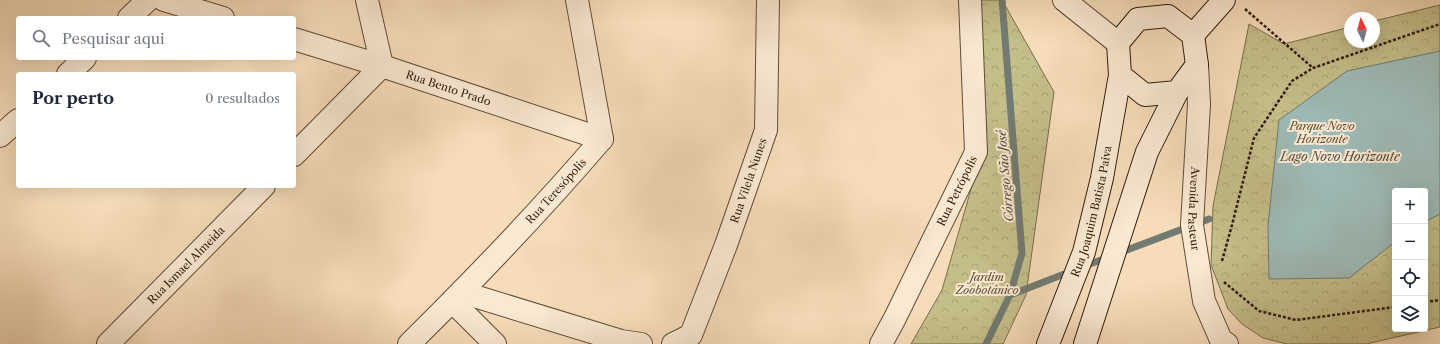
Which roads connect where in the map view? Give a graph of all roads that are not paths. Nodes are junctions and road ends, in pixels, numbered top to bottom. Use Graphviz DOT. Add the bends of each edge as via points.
graph roads {
  1 [pos="148,0"];
  2 [pos="164,0"];
  3 [pos="367,0"];
  4 [pos="577,0"];
  5 [pos="768,0"];
  6 [pos="970,0"];
  7 [pos="1064,0"];
  8 [pos="1147,0"];
  9 [pos="1232,2"];
  10 [pos="131,16"];
  11 [pos="216,16"];
  12 [pos="1138,19"];
  13 [pos="1192,35"];
  14 [pos="296,40"];
  15 [pos="1118,43"];
  16 [pos="83,60"];
  17 [pos="1197,65"];
  18 [pos="382,66"];
  19 [pos="70,72"];
  20 [pos="1120,75"];
  21 [pos="1177,92"];
  22 [pos="16,122"];
  23 [pos="0,136"];
  24 [pos="602,139"];
  25 [pos="296,153"];
  26 [pos="262,188"];
  27 [pos="457,296"];
  28 [pos="108,344"];
  29 [pos="409,344"];
  30 [pos="495,344"];
  31 [pos="641,344"];
  32 [pos="673,344"];
  33 [pos="881,344"];
  34 [pos="1048,344"];
  35 [pos="1085,344"];
  36 [pos="1227,344"];
  1 -- 10 [label="street"];
  2 -- 11 [label="street"];
  3 -- 18 [label="street"];
  4 -- 24 [label="street"];
  5 -- 32 [label="street, Rua Vilela Nunes" via="766,130 691,335"];
  6 -- 33 [label="street, Rua Petrópolis" via="976,152"];
  7 -- 15 [label="street"];
  8 -- 12 [label="street"];
  9 -- 13 [label="street"];
  12 -- 13 [label="street" via="1168,16"];
  12 -- 15 [label="street"];
  13 -- 17 [label="street"];
  14 -- 18 [label="street, Rua Bento Prado"];
  15 -- 20 [label="street, Rua Joaquim Batista Paiva"];
  16 -- 19 [label="street"];
  17 -- 21 [label="street"];
  17 -- 36 [label="street, Avenida Pasteur" via="1199,104 1192,225 1204,301 1221,340"];
  18 -- 24 [label="street, Rua Bento Prado"];
  18 -- 25 [label="street"];
  20 -- 21 [label="street" via="1145,95"];
  20 -- 34 [label="street, Rua Joaquim Batista Paiva" via="1102,178 1084,252"];
  21 -- 35 [label="street" via="1147,152"];
  22 -- 23 [label="street"];
  24 -- 27 [label="street, Rua Teresópolis"];
  26 -- 28 [label="street, Rua Ismael Almeida"];
  27 -- 29 [label="street, Rua Teresópolis"];
  27 -- 30 [label="street"];
  27 -- 31 [label="street" via="621,341"];
}
